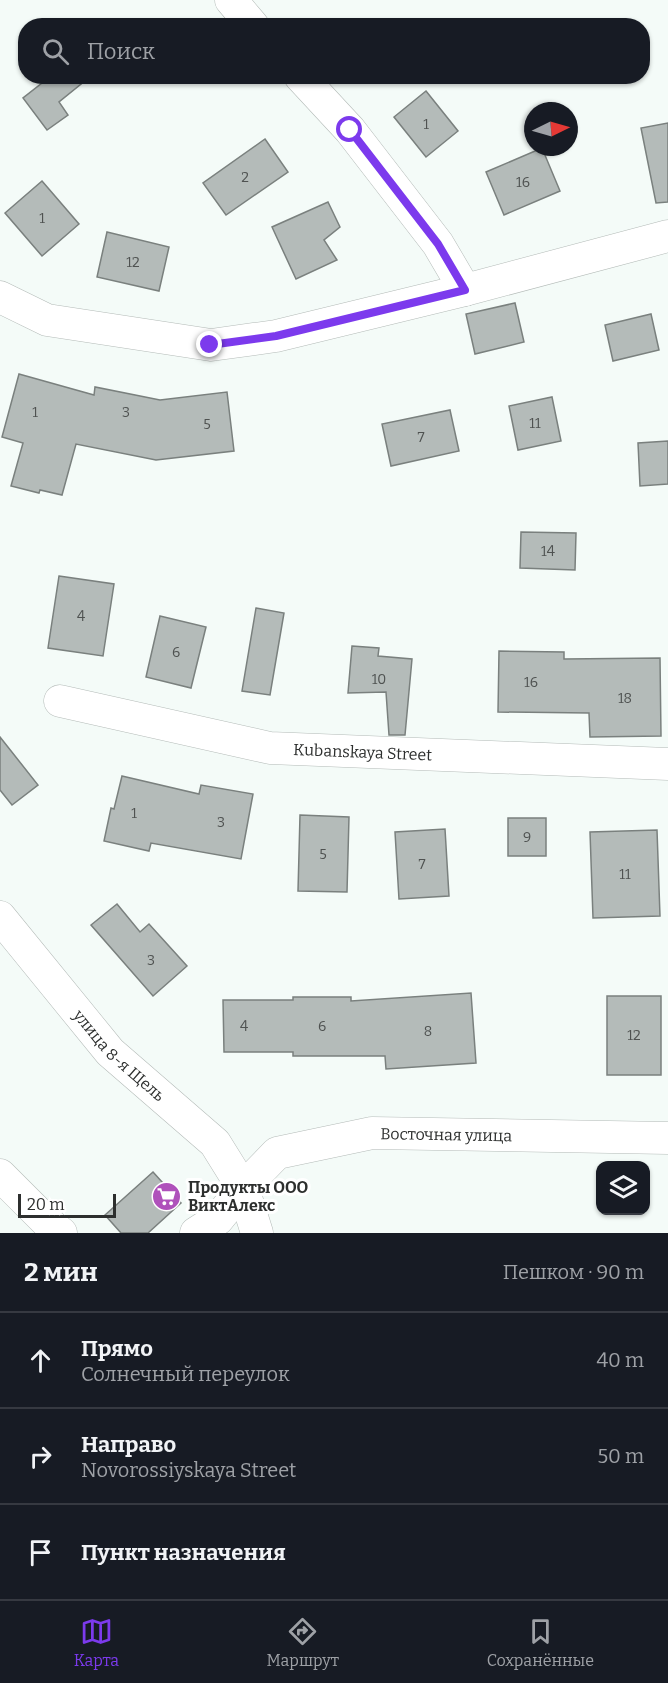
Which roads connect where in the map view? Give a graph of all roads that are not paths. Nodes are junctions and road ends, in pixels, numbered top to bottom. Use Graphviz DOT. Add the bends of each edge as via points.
graph roads {
  1 [pos="231,0"];
  2 [pos="246,18"];
  3 [pos="307,84"];
  4 [pos="668,236"];
  5 [pos="465,290"];
  6 [pos="0,297"];
  7 [pos="60,702"];
  8 [pos="668,764"];
  9 [pos="0,917"];
  10 [pos="668,1138"];
  11 [pos="0,1175"];
  12 [pos="243,1188"];
  13 [pos="61,1233"];
  14 [pos="196,1233"];
  15 [pos="257,1233"];
  1 -- 2 [label="street"];
  3 -- 5 [label="street" via="350,130 431,236"];
  4 -- 5 [label="street"];
  5 -- 6 [label="street" via="276,336 210,345 47,320"];
  7 -- 8 [label="street, Kubanskaya Street" via="270,748"];
  9 -- 12 [label="street, улица 8-я Щель" via="110,1052 215,1143"];
  10 -- 12 [label="street, Восточная улица" via="372,1133 277,1153"];
  11 -- 13 [label="street"];
  12 -- 14 [label="street, Восточная улица" via="218,1219"];
  12 -- 15 [label="street, улица 8-я Щель"];
}
